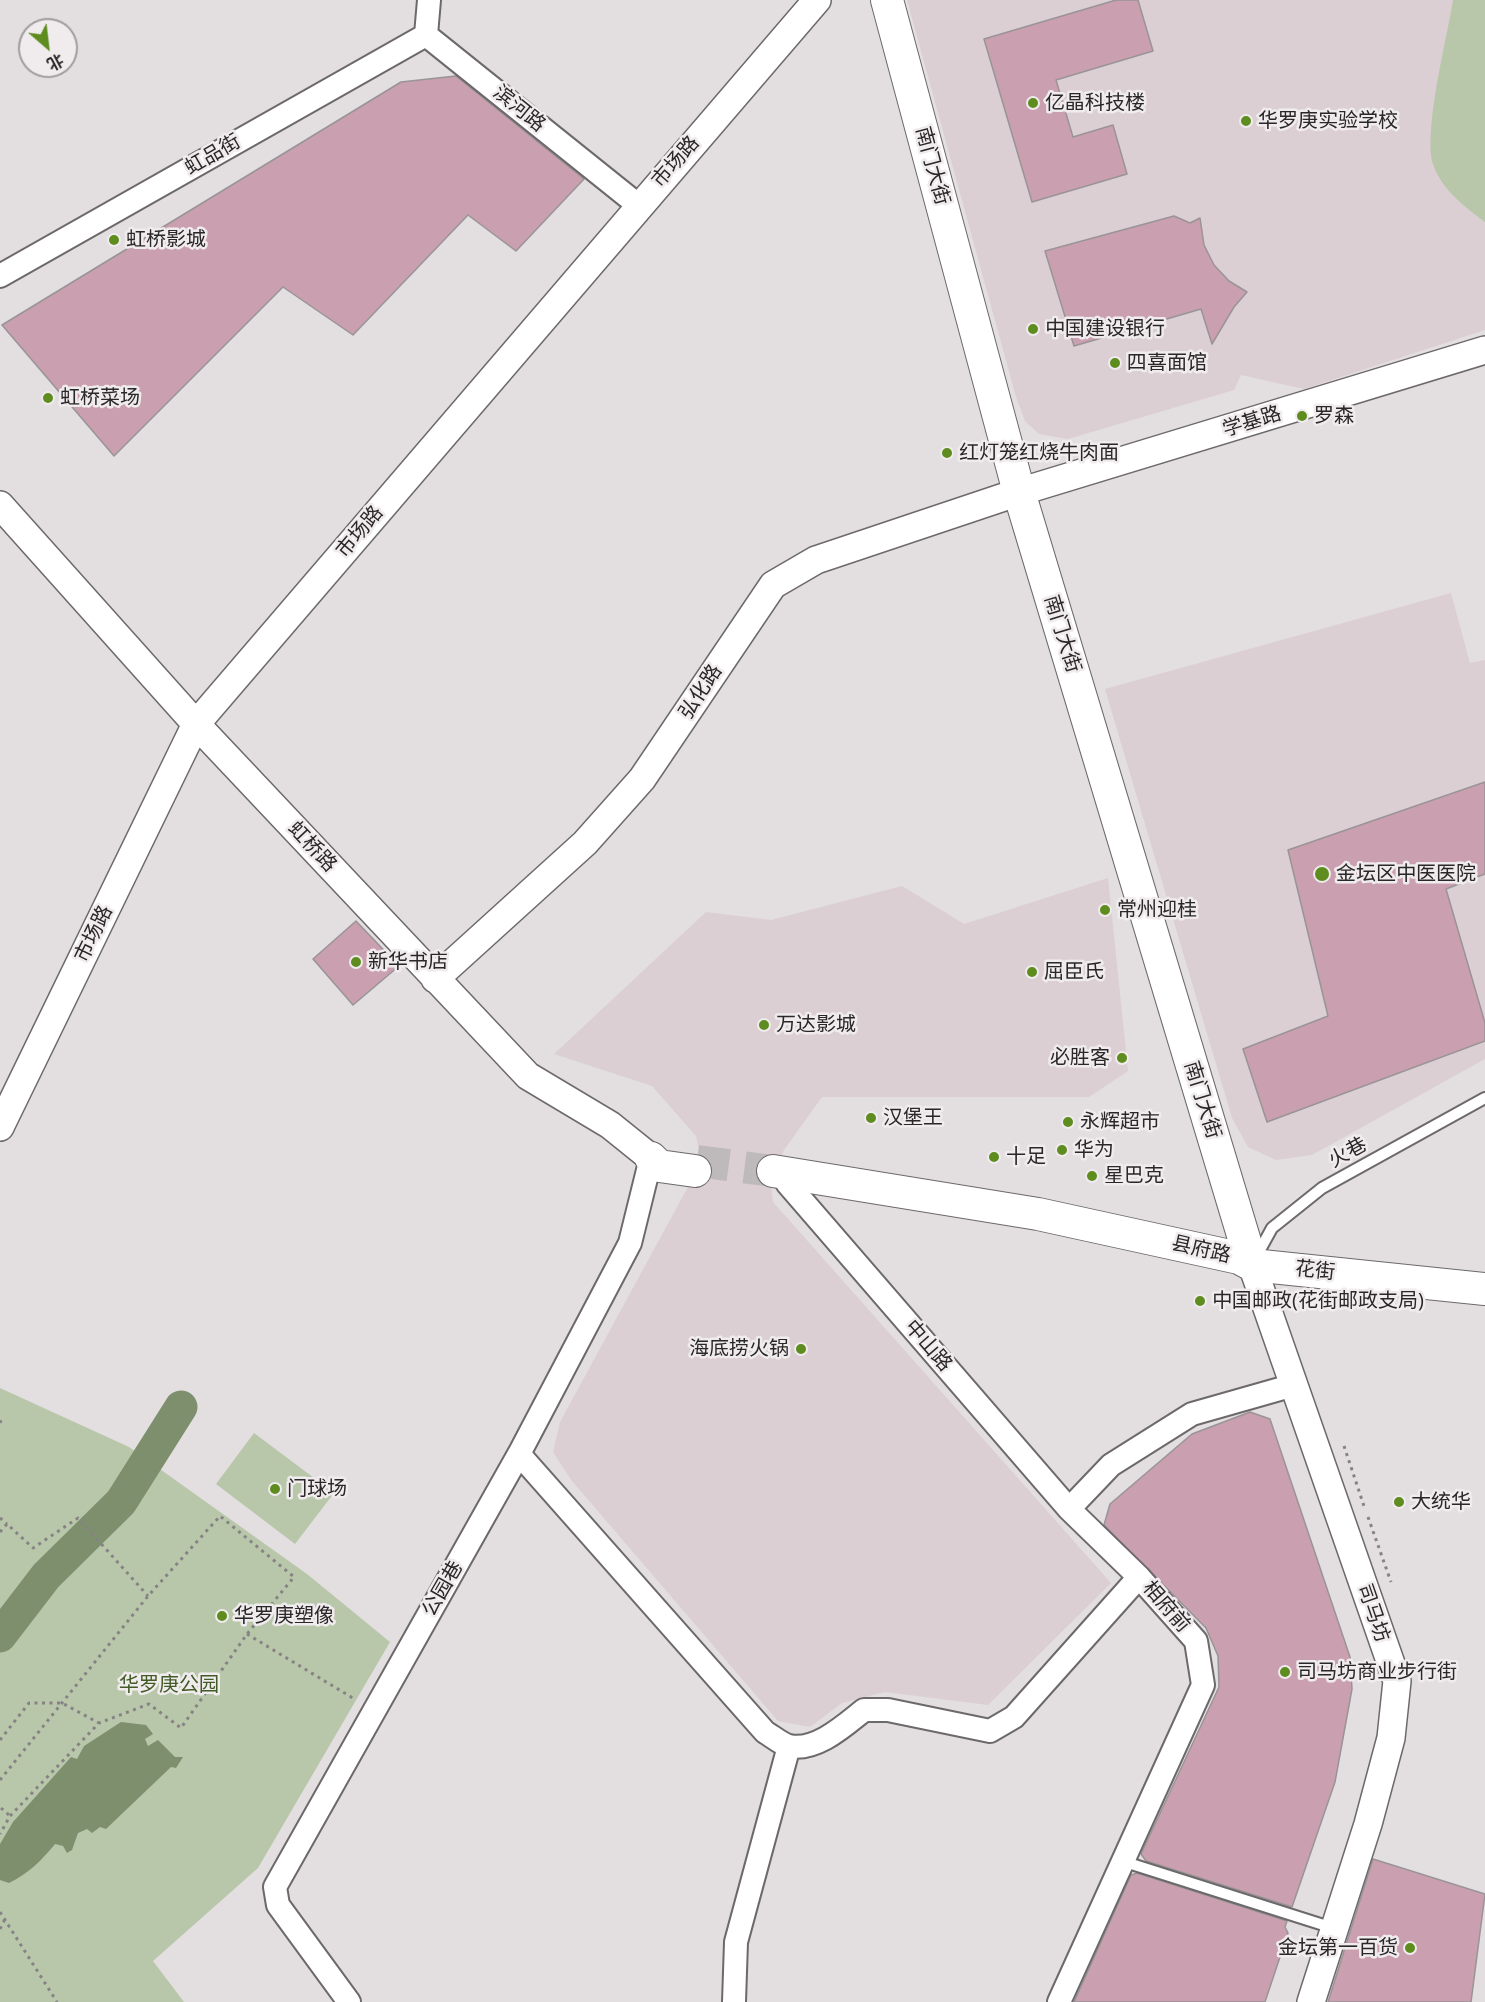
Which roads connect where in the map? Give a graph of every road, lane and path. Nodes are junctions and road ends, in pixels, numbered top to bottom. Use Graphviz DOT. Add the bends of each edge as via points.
graph roads {
  1 [pos="429,0"];
  2 [pos="817,0"];
  3 [pos="886,0"];
  4 [pos="426,35"];
  5 [pos="638,206"];
  6 [pos="0,276"];
  7 [pos="1485,350"];
  8 [pos="1019,492"];
  9 [pos="0,505"];
  10 [pos="196,724"];
  11 [pos="435,979"];
  12 [pos="1485,1098"];
  13 [pos="0,1127"];
  14 [pos="651,1158"];
  15 [pos="696,1166"];
  16 [pos="777,1178"];
  17 [pos="1252,1265"];
  18 [pos="1485,1289"];
  19 [pos="1294,1385"];
  20 [pos="1344,1446"];
  21 [pos="519,1454"];
  22 [pos="1364,1506"];
  23 [pos="1069,1509"];
  24 [pos="1368,1517"];
  25 [pos="0,1518"];
  26 [pos="8,1524"];
  27 [pos="0,1532"];
  28 [pos="1139,1576"];
  29 [pos="1391,1582"];
  30 [pos="148,1596"];
  31 [pos="247,1634"];
  32 [pos="62,1703"];
  33 [pos="373,1711"];
  34 [pos="99,1723"];
  35 [pos="0,1740"];
  36 [pos="789,1746"];
  37 [pos="0,1780"];
  38 [pos="1,1808"];
  39 [pos="10,1815"];
  40 [pos="0,1834"];
  41 [pos="1122,1862"];
  42 [pos="0,1912"];
  43 [pos="5,1919"];
  44 [pos="1333,1928"];
  45 [pos="0,1929"];
  46 [pos="57,2002"];
  47 [pos="349,2002"];
  48 [pos="734,2002"];
  49 [pos="1059,2002"];
  50 [pos="1311,2002"];
  1 -- 4 [label="street"];
  2 -- 5 [label="street, 市场路"];
  3 -- 8 [label="main road, 南门大街"];
  4 -- 5 [label="street, 滨河路"];
  4 -- 6 [label="street, 虹品街"];
  5 -- 10 [label="street, 市场路"];
  7 -- 8 [label="street, 学基路"];
  8 -- 11 [label="street, 弘化路" via="816,560 773,585 642,779 585,843"];
  8 -- 17 [label="main road, 南门大街"];
  9 -- 10 [label="street, 虹桥路"];
  10 -- 11 [label="street, 虹桥路"];
  10 -- 13 [label="street, 市场路"];
  11 -- 14 [label="street, 虹桥路" via="528,1076 610,1125"];
  12 -- 17 [label="lane, 火巷" via="1322,1188 1272,1227"];
  14 -- 15 [label="main road" via="663,1156"];
  14 -- 21 [label="street, 公园巷" via="630,1243"];
  16 -- 17 [label="main road, 县府路" via="1038,1214 1239,1258"];
  16 -- 23 [label="street, 中山路"];
  17 -- 18 [label="main road, 花街"];
  17 -- 19 [label="street, 司马坊"];
  19 -- 23 [label="street" via="1192,1414 1111,1465"];
  19 -- 44 [label="street, 司马坊" via="1396,1681 1391,1738 1368,1824"];
  20 -- 22 [label="path"];
  21 -- 33 [label="street, 公园巷"];
  21 -- 36 [label="street" via="765,1732"];
  23 -- 28 [label="street, 相府前"];
  24 -- 29 [label="path"];
  25 -- 26 [label="path"];
  26 -- 27 [label="path"];
  26 -- 30 [label="path" via="33,1548 78,1518"];
  28 -- 36 [label="street" via="1014,1717 990,1731 888,1710 864,1710 808,1746"];
  28 -- 41 [label="street, 相府前" via="1196,1641 1203,1685"];
  30 -- 31 [label="path" via="220,1516 294,1577"];
  30 -- 32 [label="path"];
  31 -- 33 [label="path"];
  31 -- 34 [label="path" via="181,1728 149,1704"];
  32 -- 34 [label="path"];
  32 -- 35 [label="path" via="30,1703"];
  32 -- 37 [label="path"];
  33 -- 47 [label="street, 公园巷" via="275,1887 278,1905"];
  34 -- 39 [label="path"];
  36 -- 48 [label="street" via="736,1942"];
  38 -- 39 [label="path"];
  39 -- 40 [label="path"];
  41 -- 44 [label="lane"];
  41 -- 49 [label="street, 相府前"];
  42 -- 43 [label="path"];
  43 -- 45 [label="path"];
  43 -- 46 [label="path"];
  44 -- 50 [label="street, 司马坊"];
}
